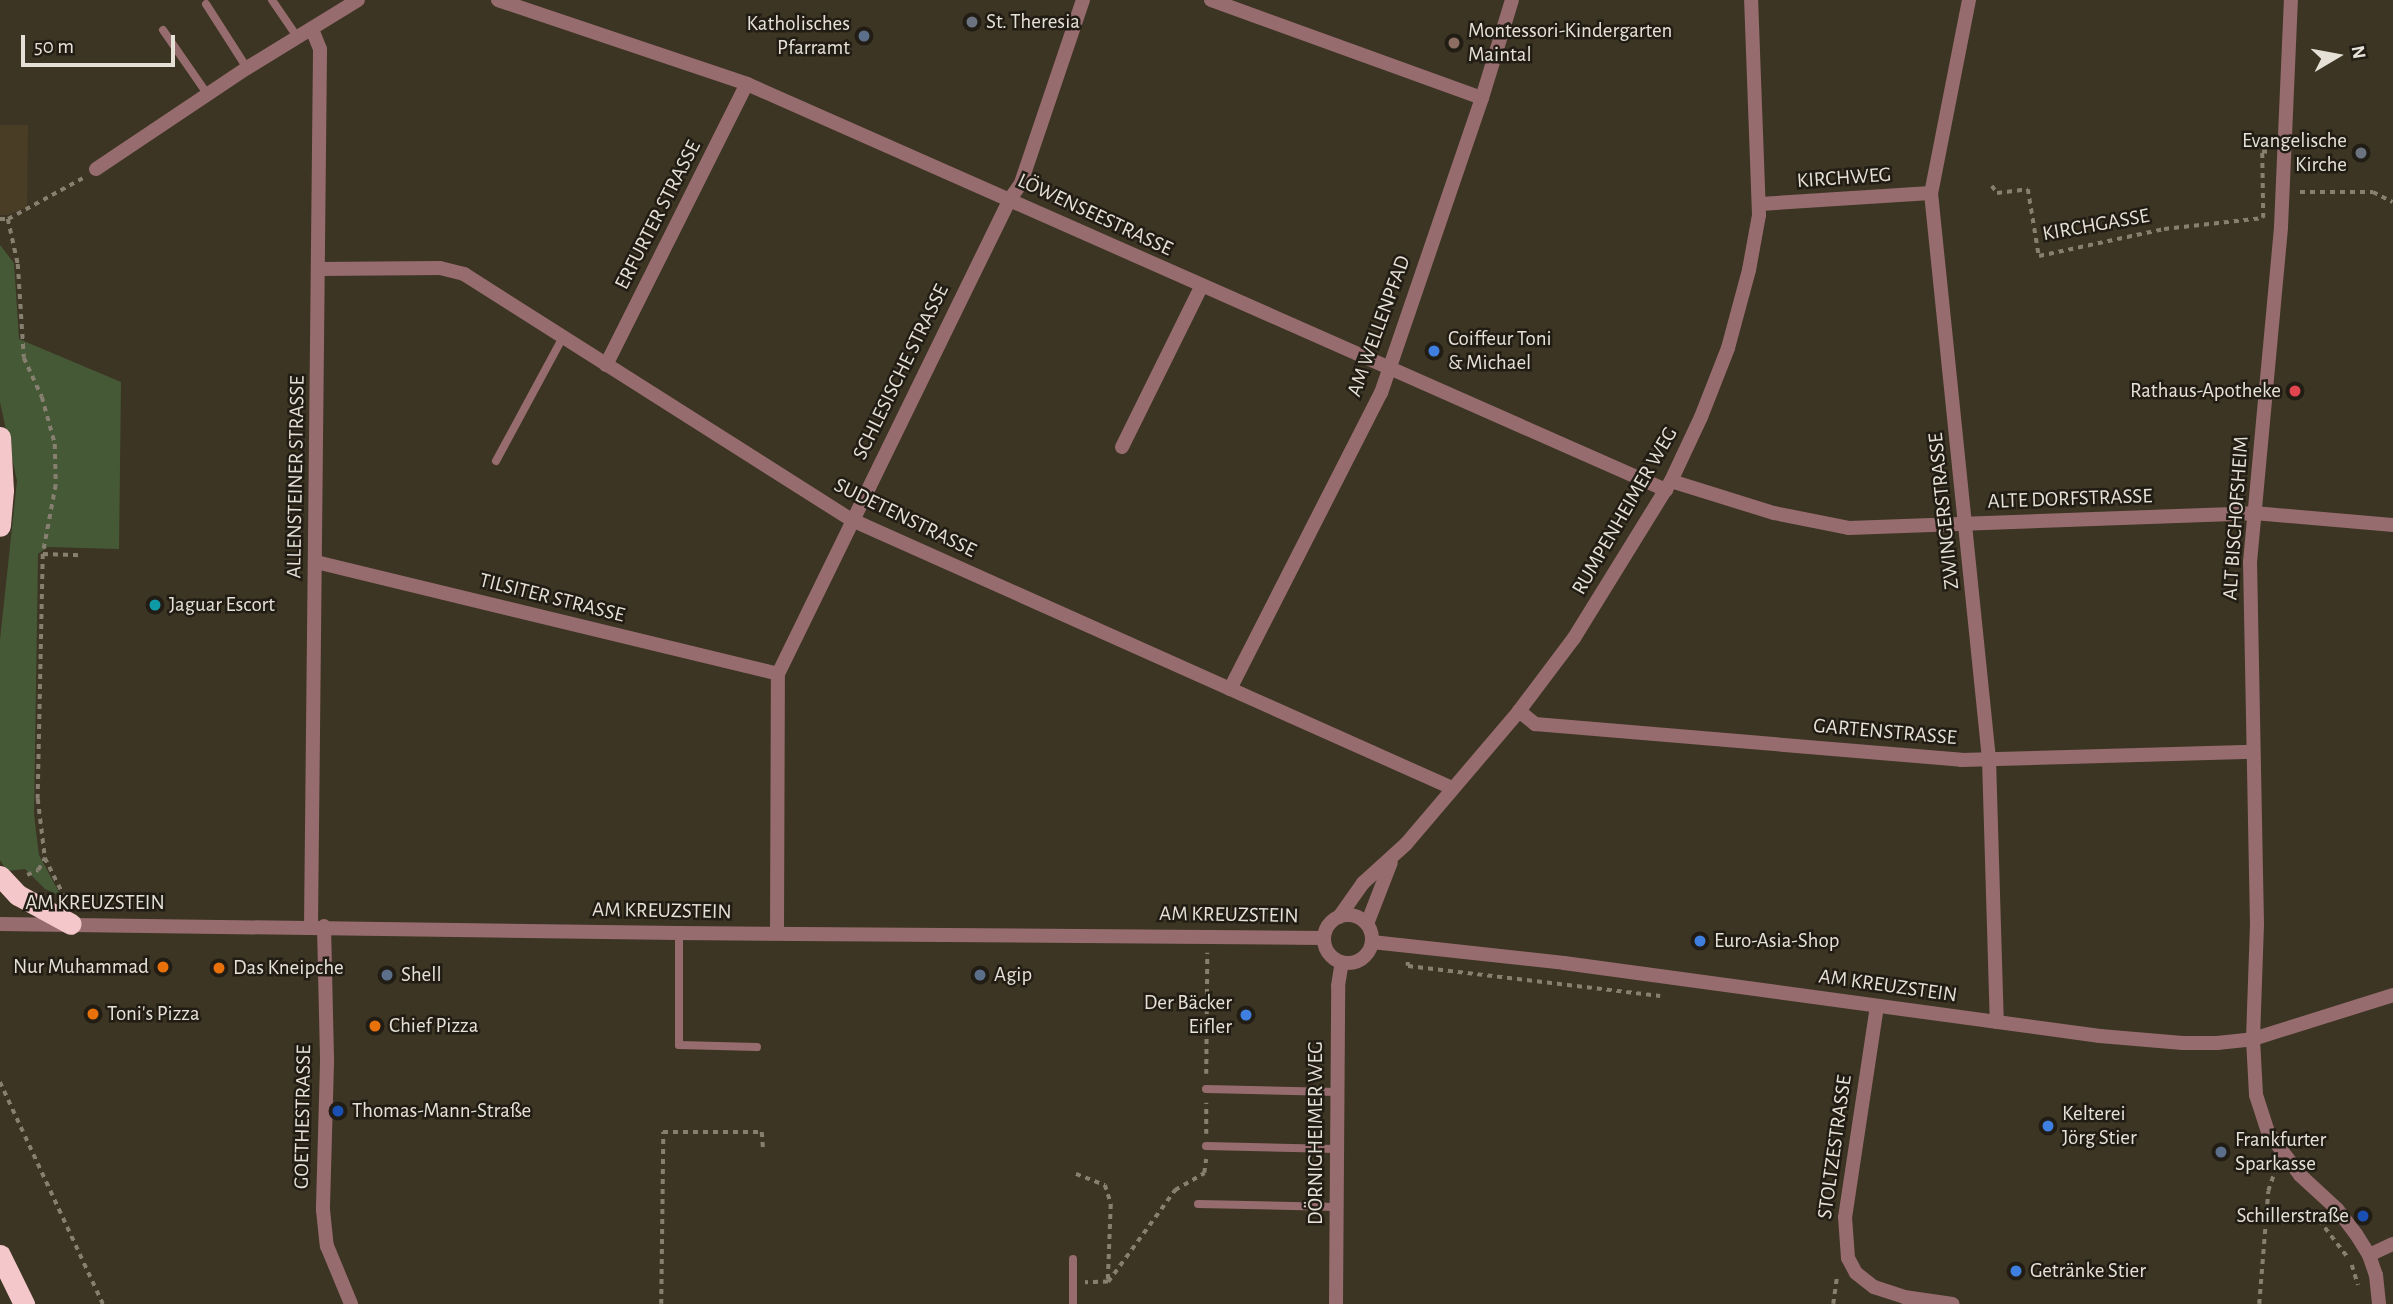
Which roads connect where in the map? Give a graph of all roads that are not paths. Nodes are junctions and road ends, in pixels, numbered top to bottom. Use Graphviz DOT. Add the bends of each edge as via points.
graph roads {
  1 [pos="272,0"];
  2 [pos="358,0"];
  3 [pos="498,0"];
  4 [pos="1083,0"];
  5 [pos="1212,0"];
  6 [pos="1512,0"];
  7 [pos="1751,0"];
  8 [pos="1969,0"];
  9 [pos="2291,0"];
  10 [pos="206,4"];
  11 [pos="341,5"];
  12 [pos="312,29"];
  13 [pos="163,30"];
  14 [pos="298,39"];
  15 [pos="247,68"];
  16 [pos="747,84"];
  17 [pos="208,95"];
  18 [pos="1482,98"];
  19 [pos="96,169"];
  20 [pos="1931,193"];
  21 [pos="1010,199"];
  22 [pos="1760,204"];
  23 [pos="318,269"];
  24 [pos="1201,287"];
  25 [pos="563,337"];
  26 [pos="606,365"];
  27 [pos="1389,366"];
  28 [pos="0,437"];
  29 [pos="1122,447"];
  30 [pos="496,461"];
  31 [pos="1668,485"];
  32 [pos="2254,513"];
  33 [pos="852,520"];
  34 [pos="1967,525"];
  35 [pos="2393,525"];
  36 [pos="0,526"];
  37 [pos="316,562"];
  38 [pos="778,674"];
  39 [pos="1230,689"];
  40 [pos="1519,710"];
  41 [pos="2253,752"];
  42 [pos="1989,759"];
  43 [pos="1452,788"];
  44 [pos="1392,857"];
  45 [pos="0,876"];
  46 [pos="1339,917"];
  47 [pos="0,924"];
  48 [pos="71,924"];
  49 [pos="1367,924"];
  50 [pos="318,926"];
  51 [pos="679,933"];
  52 [pos="776,933"];
  53 [pos="1324,938"];
  54 [pos="1372,942"];
  55 [pos="1342,962"];
  56 [pos="2393,995"];
  57 [pos="1877,1006"];
  58 [pos="1997,1022"];
  59 [pos="2253,1039"];
  60 [pos="757,1047"];
  61 [pos="1206,1089"];
  62 [pos="1338,1092"];
  63 [pos="1206,1146"];
  64 [pos="1337,1149"];
  65 [pos="1198,1204"];
  66 [pos="1337,1207"];
  67 [pos="2393,1244"];
  68 [pos="0,1255"];
  69 [pos="2369,1255"];
  70 [pos="1073,1259"];
  71 [pos="24,1304"];
  72 [pos="351,1304"];
  73 [pos="1073,1304"];
  74 [pos="1336,1304"];
  75 [pos="1953,1304"];
  76 [pos="2379,1304"];
  1 -- 14 [label="lane"];
  2 -- 11 [label="street"];
  3 -- 16 [label="street, LÖWENSEESTRASSE"];
  4 -- 21 [label="street, SCHLESISCHE STRASSE" via="1021,183"];
  5 -- 18 [label="street"];
  6 -- 18 [label="street, AM WELLENPFAD"];
  7 -- 22 [label="street, RUMPENHEIMER WEG"];
  8 -- 20 [label="street, ZWINGERSTRASSE"];
  9 -- 32 [label="street, ALT BISCHOFSHEIM" via="2281,227"];
  10 -- 15 [label="lane"];
  11 -- 12 [label="street"];
  12 -- 14 [label="street"];
  12 -- 23 [label="street, ALLENSTEINER STRASSE" via="320,49"];
  13 -- 17 [label="lane"];
  14 -- 15 [label="street"];
  15 -- 17 [label="street"];
  16 -- 21 [label="street, LÖWENSEESTRASSE"];
  16 -- 26 [label="street, ERFURTER STRASSE"];
  17 -- 19 [label="street"];
  18 -- 27 [label="street, AM WELLENPFAD"];
  20 -- 22 [label="street, KIRCHWEG"];
  20 -- 34 [label="street, ZWINGERSTRASSE"];
  21 -- 24 [label="street, LÖWENSEESTRASSE"];
  21 -- 33 [label="street, SCHLESISCHE STRASSE"];
  22 -- 31 [label="street, RUMPENHEIMER WEG" via="1749,270 1722,367"];
  23 -- 25 [label="street, SUDETENSTRASSE" via="457,271"];
  23 -- 37 [label="street, ALLENSTEINER STRASSE"];
  24 -- 27 [label="street, LÖWENSEESTRASSE"];
  24 -- 29 [label="street"];
  25 -- 26 [label="street, SUDETENSTRASSE"];
  25 -- 30 [label="lane"];
  26 -- 33 [label="street, SUDETENSTRASSE"];
  27 -- 31 [label="street, LÖWENSEESTRASSE"];
  27 -- 39 [label="street, AM WELLENPFAD" via="1381,393"];
  28 -- 36 [label="highway"];
  31 -- 34 [label="street, ALTE DORFSTRASSE" via="1830,526"];
  31 -- 40 [label="street, RUMPENHEIMER WEG" via="1574,638"];
  32 -- 34 [label="street, ALTE DORFSTRASSE"];
  32 -- 35 [label="street, ALTE DORFSTRASSE"];
  32 -- 41 [label="street, ALT BISCHOFSHEIM" via="2250,562"];
  33 -- 38 [label="street, SCHLESISCHE STRASSE"];
  33 -- 39 [label="street, SUDETENSTRASSE"];
  34 -- 42 [label="street, ZWINGERSTRASSE"];
  37 -- 38 [label="street, TILSITER STRASSE"];
  37 -- 50 [label="street, ALLENSTEINER STRASSE"];
  38 -- 52 [label="street, SCHLESISCHE STRASSE"];
  39 -- 43 [label="street, SUDETENSTRASSE"];
  40 -- 42 [label="street, GARTENSTRASSE" via="1535,724"];
  40 -- 43 [label="street, RUMPENHEIMER WEG"];
  41 -- 42 [label="street, GARTENSTRASSE"];
  41 -- 59 [label="street, ALT BISCHOFSHEIM" via="2257,937"];
  42 -- 58 [label="street, ZWINGERSTRASSE"];
  43 -- 44 [label="street, RUMPENHEIMER WEG"];
  44 -- 46 [label="street, RUMPENHEIMER WEG" via="1363,883"];
  44 -- 49 [label="street, RUMPENHEIMER WEG"];
  45 -- 48 [label="highway" via="25,900"];
  46 -- 49 [label="street" via="1355,916"];
  46 -- 53 [label="street" via="1328,926"];
  47 -- 48 [label="street, AM KREUZSTEIN"];
  48 -- 50 [label="street, AM KREUZSTEIN"];
  49 -- 54 [label="street"];
  50 -- 51 [label="street, AM KREUZSTEIN"];
  50 -- 72 [label="street, GOETHESTRASSE" via="327,1063 323,1210 327,1247"];
  51 -- 52 [label="street, AM KREUZSTEIN"];
  51 -- 60 [label="lane" via="680,1045"];
  52 -- 53 [label="street, AM KREUZSTEIN"];
  53 -- 55 [label="street" via="1328,952"];
  54 -- 55 [label="street" via="1359,961"];
  54 -- 57 [label="street, AM KREUZSTEIN"];
  55 -- 62 [label="street, DÖRNIGHEIMER WEG"];
  56 -- 59 [label="street, AM KREUZSTEIN"];
  57 -- 58 [label="street, AM KREUZSTEIN"];
  57 -- 75 [label="street, STOLTZESTRASSE" via="1844,1239 1852,1266 1863,1280 1888,1293"];
  58 -- 59 [label="street, AM KREUZSTEIN" via="2143,1040 2217,1043"];
  59 -- 69 [label="street" via="2259,1105 2268,1132 2285,1158 2337,1209"];
  61 -- 62 [label="lane"];
  62 -- 64 [label="street, DÖRNIGHEIMER WEG"];
  63 -- 64 [label="lane"];
  64 -- 66 [label="street, DÖRNIGHEIMER WEG"];
  65 -- 66 [label="lane"];
  66 -- 74 [label="street, DÖRNIGHEIMER WEG"];
  67 -- 69 [label="street"];
  68 -- 71 [label="highway"];
  69 -- 76 [label="street"];
  70 -- 73 [label="lane"];
}
